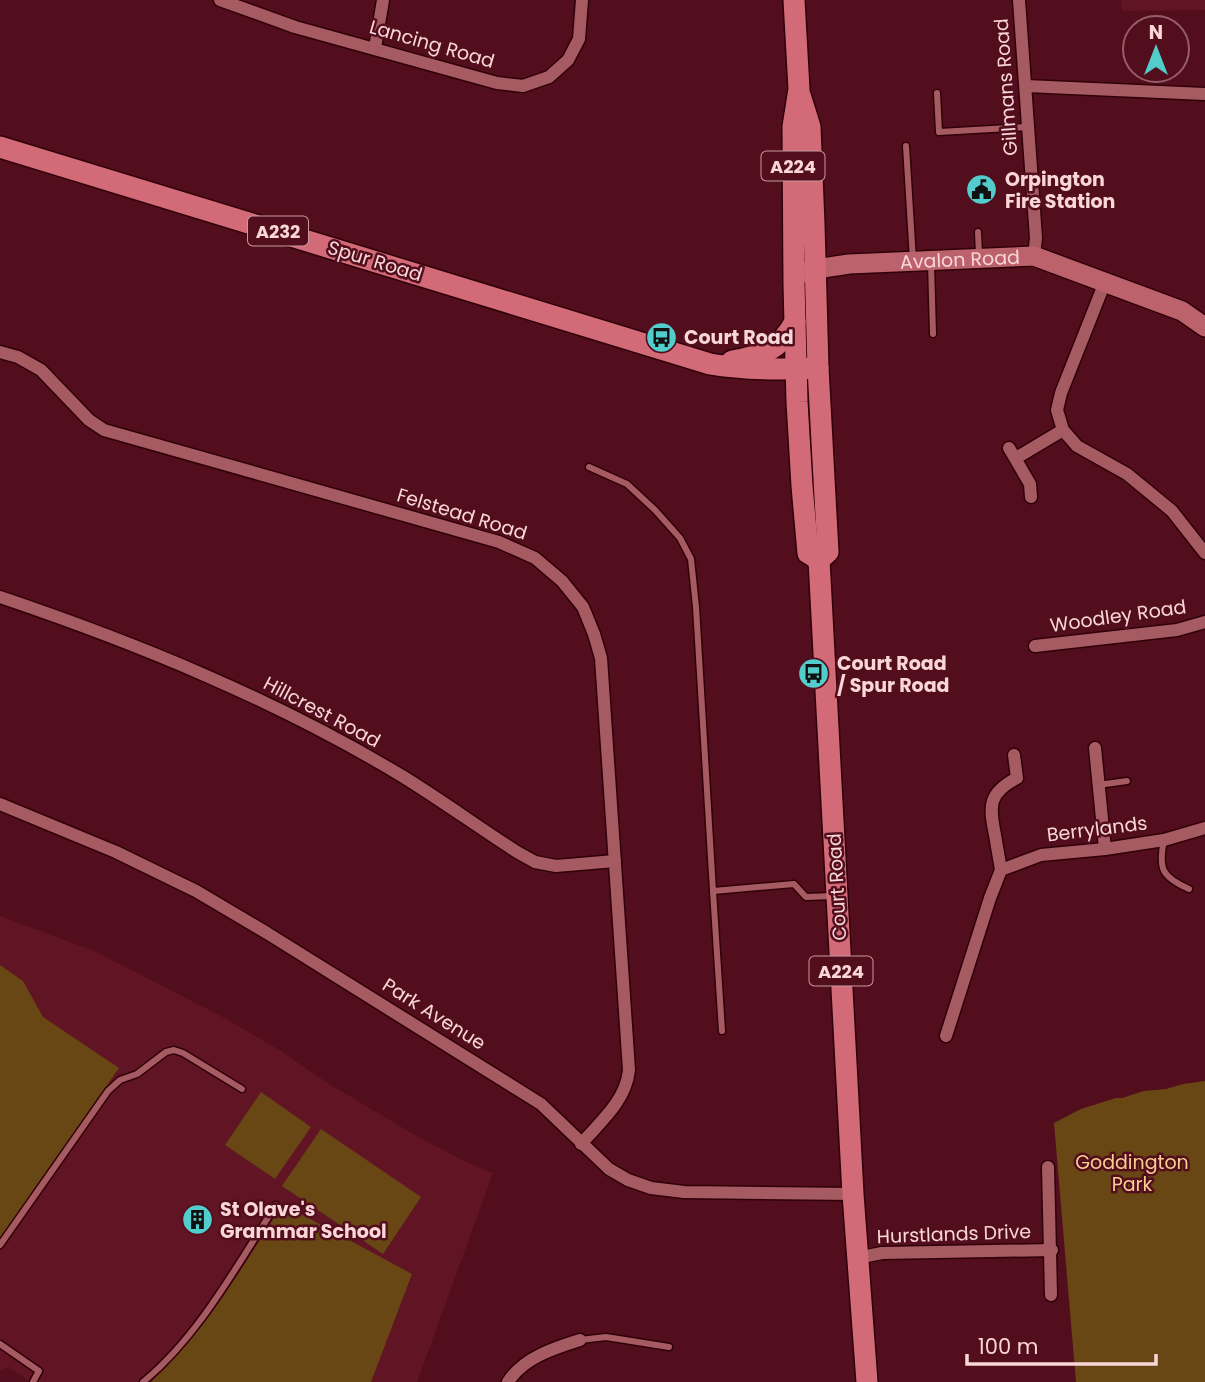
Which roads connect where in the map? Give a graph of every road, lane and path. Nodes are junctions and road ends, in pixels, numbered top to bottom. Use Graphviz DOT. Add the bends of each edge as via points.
graph roads {
  1 [pos="220,0"];
  2 [pos="383,0"];
  3 [pos="582,0"];
  4 [pos="794,0"];
  5 [pos="1020,0"];
  6 [pos="375,48"];
  7 [pos="1026,86"];
  8 [pos="799,89"];
  9 [pos="937,93"];
  10 [pos="1205,94"];
  11 [pos="1029,127"];
  12 [pos="906,146"];
  13 [pos="0,147"];
  14 [pos="978,232"];
  15 [pos="1034,256"];
  16 [pos="979,258"];
  17 [pos="922,261"];
  18 [pos="816,269"];
  19 [pos="1105,282"];
  20 [pos="794,284"];
  21 [pos="795,322"];
  22 [pos="1205,327"];
  23 [pos="933,334"];
  24 [pos="0,352"];
  25 [pos="710,364"];
  26 [pos="818,368"];
  27 [pos="796,369"];
  28 [pos="1063,430"];
  29 [pos="589,467"];
  30 [pos="1031,496"];
  31 [pos="1205,553"];
  32 [pos="819,560"];
  33 [pos="0,597"];
  34 [pos="1205,622"];
  35 [pos="1035,646"];
  36 [pos="1095,748"];
  37 [pos="1014,755"];
  38 [pos="1126,781"];
  39 [pos="1098,785"];
  40 [pos="0,804"];
  41 [pos="1205,828"];
  42 [pos="1164,840"];
  43 [pos="1105,849"];
  44 [pos="615,861"];
  45 [pos="1001,870"];
  46 [pos="1189,888"];
  47 [pos="713,891"];
  48 [pos="837,895"];
  49 [pos="722,1031"];
  50 [pos="946,1036"];
  51 [pos="242,1089"];
  52 [pos="581,1144"];
  53 [pos="1048,1167"];
  54 [pos="853,1194"];
  55 [pos="276,1205"];
  56 [pos="0,1245"];
  57 [pos="1052,1250"];
  58 [pos="857,1258"];
  59 [pos="1052,1295"];
  60 [pos="580,1340"];
  61 [pos="0,1344"];
  62 [pos="669,1347"];
  63 [pos="33,1382"];
  64 [pos="143,1382"];
  65 [pos="508,1382"];
  66 [pos="867,1382"];
  1 -- 6 [label="street, Lancing Road" via="295,27"];
  2 -- 6 [label="street"];
  3 -- 6 [label="street, Lancing Road" via="579,39 568,60 549,77 523,86 497,83"];
  4 -- 8 [label="main road, Court Road / A224"];
  5 -- 7 [label="street, Gillmans Road"];
  7 -- 10 [label="street"];
  7 -- 11 [label="street, Gillmans Road"];
  8 -- 18 [label="main road, Court Road / A224" via="810,127"];
  8 -- 20 [label="main road, Court Road / A224" via="793,127"];
  9 -- 11 [label="lane" via="939,132"];
  11 -- 15 [label="street, Gillmans Road"];
  12 -- 17 [label="lane"];
  13 -- 25 [label="main road, Spur Road / A232"];
  14 -- 16 [label="lane"];
  15 -- 16 [label="street, Avalon Road"];
  15 -- 19 [label="street, Avalon Road"];
  16 -- 17 [label="street, Avalon Road"];
  17 -- 18 [label="street, Avalon Road"];
  17 -- 23 [label="lane"];
  18 -- 20 [label="street, Avalon Road" via="796,276"];
  18 -- 26 [label="main road, Court Road / A224"];
  19 -- 22 [label="street, Avalon Road" via="1182,312"];
  19 -- 28 [label="street" via="1061,393 1057,410"];
  20 -- 21 [label="main road, Court Road / A224"];
  21 -- 25 [label="main road" via="766,352"];
  21 -- 27 [label="main road, Court Road / A224"];
  24 -- 44 [label="street, Felstead Road" via="41,370 104,430 499,542 535,558 583,607 601,658"];
  25 -- 27 [label="main road, Spur Road"];
  26 -- 27 [label="main road, Spur Road"];
  26 -- 32 [label="main road, Court Road / A224" via="828,552"];
  27 -- 32 [label="main road, Court Road / A224" via="808,553"];
  28 -- 30 [label="street" via="1013,453 1030,484"];
  28 -- 31 [label="street" via="1077,446 1127,474 1172,511"];
  29 -- 47 [label="lane" via="627,484 680,538 691,559"];
  32 -- 48 [label="main road, Court Road / A224"];
  33 -- 44 [label="street, Hillcrest Road" via="193,669 295,717 402,776 535,862 556,866"];
  34 -- 35 [label="street, Woodley Road" via="1177,630"];
  36 -- 39 [label="street"];
  37 -- 45 [label="street" via="1017,778 1005,784 990,811"];
  38 -- 39 [label="lane"];
  39 -- 43 [label="street"];
  40 -- 52 [label="street, Park Avenue" via="196,891 517,1088 541,1104"];
  41 -- 42 [label="street, Berrylands"];
  42 -- 43 [label="street, Berrylands"];
  42 -- 46 [label="lane" via="1165,872 1172,881"];
  43 -- 45 [label="street, Berrylands" via="1041,855"];
  44 -- 52 [label="street, Felstead Road" via="628,1083"];
  45 -- 50 [label="street"];
  47 -- 48 [label="lane" via="794,884 806,897"];
  47 -- 49 [label="lane"];
  48 -- 54 [label="main road, Court Road / A224"];
  51 -- 56 [label="lane" via="174,1050 120,1080"];
  52 -- 54 [label="street, Park Avenue" via="610,1169 651,1188"];
  53 -- 57 [label="street, Hurstlands Drive"];
  54 -- 58 [label="main road, Court Road / A224"];
  55 -- 64 [label="lane" via="202,1318"];
  57 -- 58 [label="street, Hurstlands Drive" via="883,1253"];
  57 -- 59 [label="street, Hurstlands Drive"];
  58 -- 66 [label="main road, Court Road / A224"];
  60 -- 62 [label="lane" via="606,1337"];
  60 -- 65 [label="street" via="535,1357"];
  61 -- 63 [label="lane" via="39,1371"];
}
